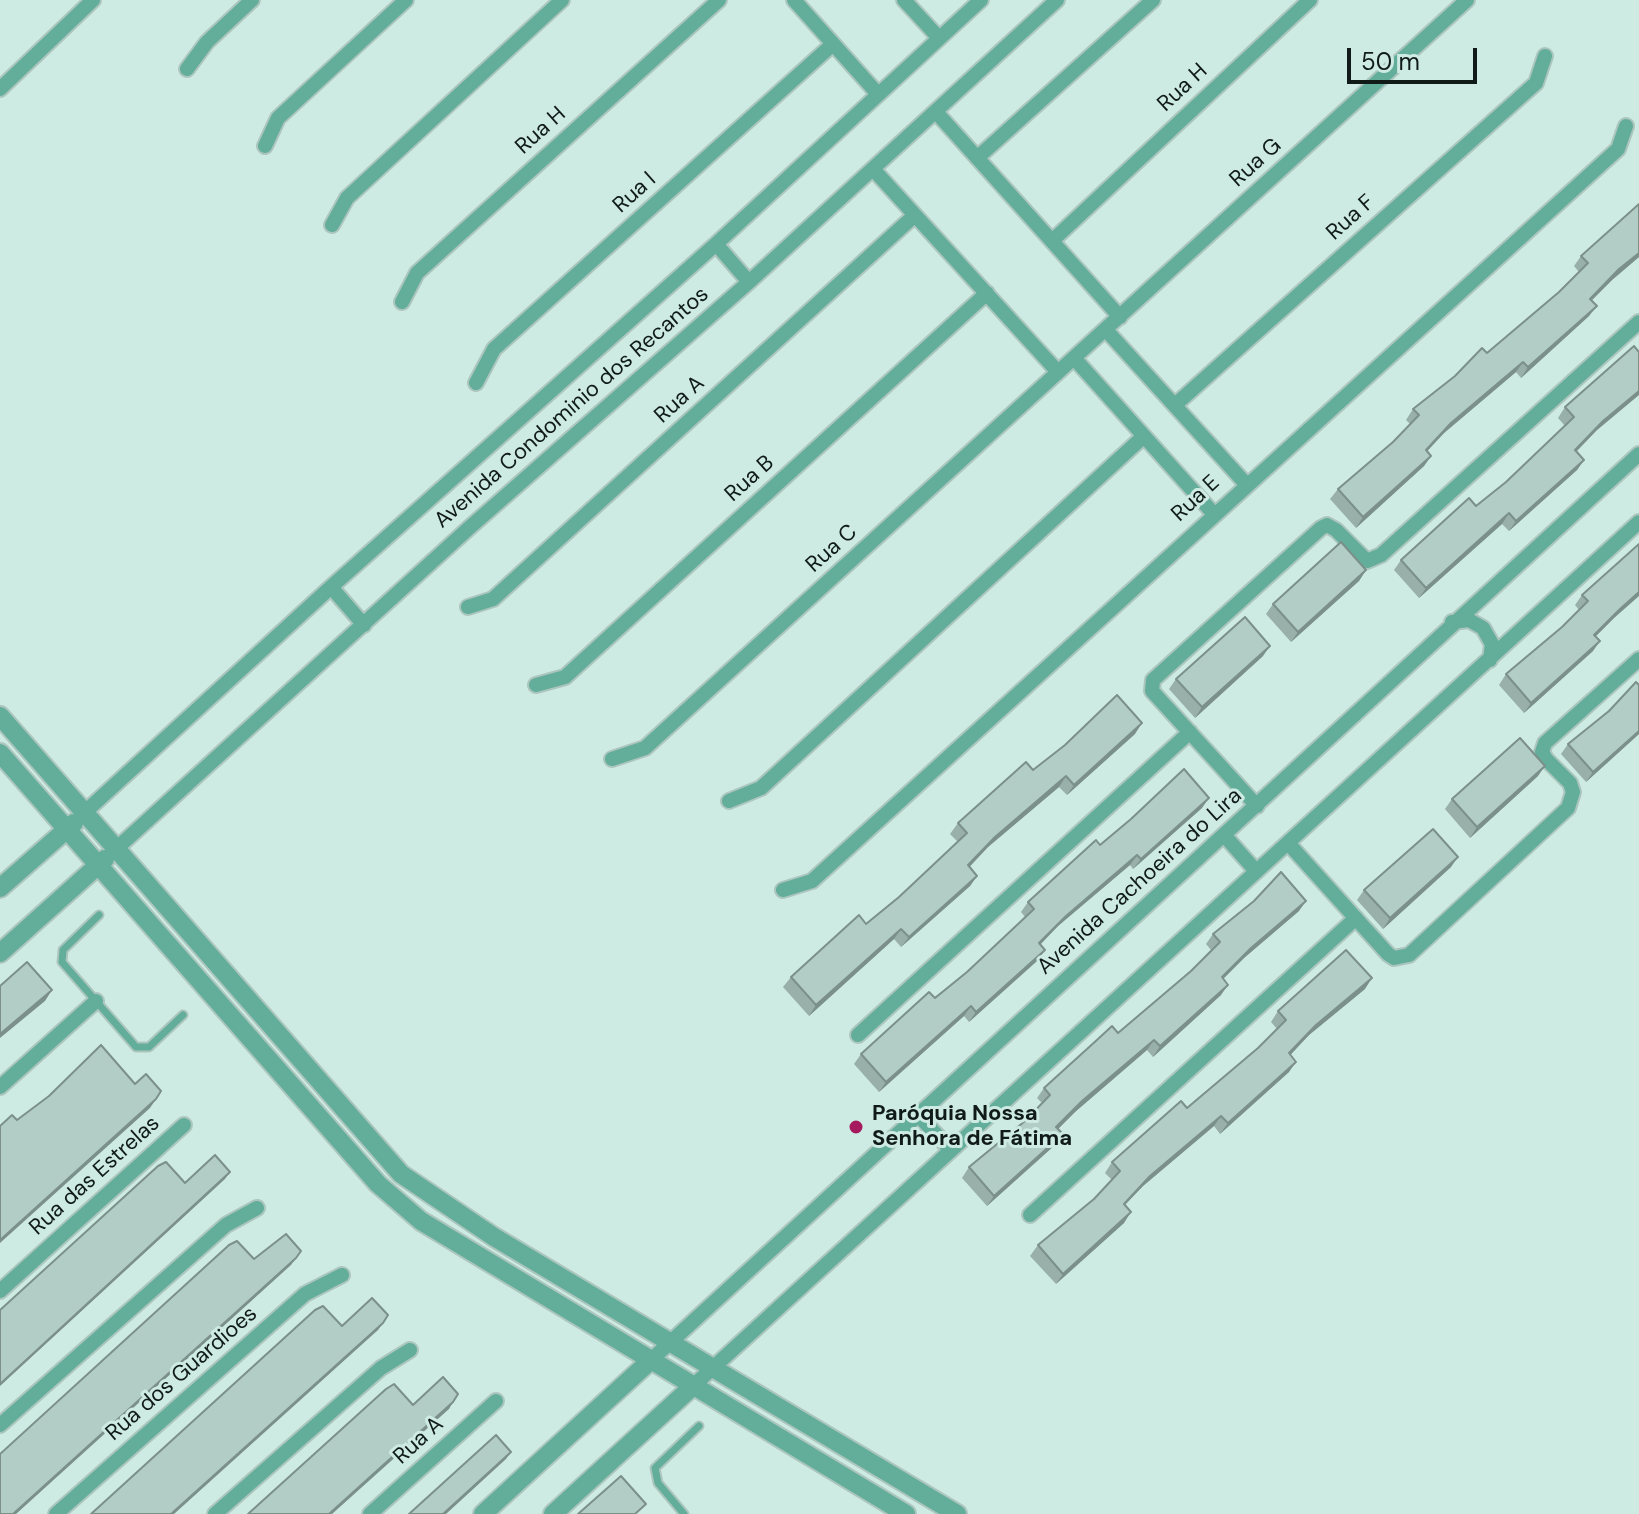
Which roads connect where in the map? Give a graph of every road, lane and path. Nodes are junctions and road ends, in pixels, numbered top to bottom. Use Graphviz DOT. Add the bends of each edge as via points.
graph roads {
  1 [pos="93,0"];
  2 [pos="252,0"];
  3 [pos="406,0"];
  4 [pos="562,0"];
  5 [pos="719,0"];
  6 [pos="794,0"];
  7 [pos="904,0"];
  8 [pos="981,0"];
  9 [pos="1057,0"];
  10 [pos="1153,0"];
  11 [pos="1310,0"];
  12 [pos="1467,0"];
  13 [pos="939,38"];
  14 [pos="833,44"];
  15 [pos="1545,56"];
  16 [pos="187,69"];
  17 [pos="0,89"];
  18 [pos="877,93"];
  19 [pos="936,112"];
  20 [pos="1626,126"];
  21 [pos="265,146"];
  22 [pos="977,158"];
  23 [pos="873,169"];
  24 [pos="915,215"];
  25 [pos="332,225"];
  26 [pos="1052,241"];
  27 [pos="716,244"];
  28 [pos="749,282"];
  29 [pos="987,293"];
  30 [pos="402,302"];
  31 [pos="1120,317"];
  32 [pos="1639,322"];
  33 [pos="1106,330"];
  34 [pos="1074,358"];
  35 [pos="1058,372"];
  36 [pos="476,383"];
  37 [pos="1175,405"];
  38 [pos="1144,436"];
  39 [pos="1639,454"];
  40 [pos="1246,484"];
  41 [pos="1213,513"];
  42 [pos="1639,522"];
  43 [pos="331,587"];
  44 [pos="468,607"];
  45 [pos="1452,622"];
  46 [pos="364,625"];
  47 [pos="1639,659"];
  48 [pos="1490,660"];
  49 [pos="536,685"];
  50 [pos="0,716"];
  51 [pos="1190,732"];
  52 [pos="0,753"];
  53 [pos="612,759"];
  54 [pos="729,801"];
  55 [pos="1257,806"];
  56 [pos="84,813"];
  57 [pos="67,829"];
  58 [pos="1224,835"];
  59 [pos="1288,843"];
  60 [pos="116,849"];
  61 [pos="98,866"];
  62 [pos="1256,871"];
  63 [pos="0,888"];
  64 [pos="783,890"];
  65 [pos="99,915"];
  66 [pos="1356,918"];
  67 [pos="0,953"];
  68 [pos="96,1001"];
  69 [pos="183,1015"];
  70 [pos="858,1035"];
  71 [pos="0,1087"];
  72 [pos="917,1114"];
  73 [pos="184,1125"];
  74 [pos="950,1149"];
  75 [pos="257,1208"];
  76 [pos="1030,1215"];
  77 [pos="342,1275"];
  78 [pos="0,1291"];
  79 [pos="670,1342"];
  80 [pos="410,1350"];
  81 [pos="651,1360"];
  82 [pos="712,1367"];
  83 [pos="693,1386"];
  84 [pos="496,1401"];
  85 [pos="0,1425"];
  86 [pos="699,1426"];
  87 [pos="56,1514"];
  88 [pos="215,1514"];
  89 [pos="370,1514"];
  90 [pos="483,1514"];
  91 [pos="553,1514"];
  92 [pos="684,1514"];
  93 [pos="906,1514"];
  94 [pos="957,1514"];
  1 -- 17 [label="street"];
  2 -- 16 [label="street"];
  3 -- 21 [label="street" via="278,118"];
  4 -- 25 [label="street" via="347,198"];
  5 -- 30 [label="street, Rua H" via="417,273"];
  6 -- 14 [label="street"];
  7 -- 13 [label="street"];
  8 -- 13 [label="street, Avenida Condominio dos Recantos"];
  9 -- 19 [label="street, Avenida Condominio dos Recantos"];
  10 -- 22 [label="street"];
  11 -- 26 [label="street, Rua H"];
  12 -- 31 [label="street, Rua G"];
  13 -- 18 [label="street, Avenida Condominio dos Recantos"];
  14 -- 18 [label="street"];
  14 -- 36 [label="street, Rua I" via="494,349"];
  15 -- 37 [label="street, Rua F" via="1536,83"];
  18 -- 27 [label="street, Avenida Condominio dos Recantos"];
  19 -- 22 [label="street"];
  19 -- 23 [label="street, Avenida Condominio dos Recantos"];
  20 -- 40 [label="street, Rua E" via="1618,149"];
  22 -- 26 [label="street"];
  23 -- 24 [label="street"];
  23 -- 28 [label="street, Avenida Condominio dos Recantos"];
  24 -- 29 [label="street"];
  24 -- 44 [label="street, Rua A" via="493,599"];
  26 -- 31 [label="street"];
  27 -- 28 [label="street"];
  27 -- 43 [label="street, Avenida Condominio dos Recantos"];
  28 -- 46 [label="street, Avenida Condominio dos Recantos"];
  29 -- 35 [label="street"];
  29 -- 49 [label="street, Rua B" via="565,677"];
  31 -- 33 [label="street, Rua G"];
  32 -- 51 [label="street" via="1381,555 1367,561 1327,525 1226,612 1153,680 1152,691"];
  33 -- 34 [label="street, Rua G"];
  33 -- 37 [label="street"];
  34 -- 35 [label="street, Rua C"];
  34 -- 38 [label="street"];
  35 -- 53 [label="street, Rua C" via="645,748"];
  37 -- 40 [label="street"];
  38 -- 41 [label="street"];
  38 -- 54 [label="street" via="761,788"];
  39 -- 45 [label="street, Avenida Cachoeira do Lira"];
  40 -- 41 [label="street, Rua E"];
  41 -- 64 [label="street, Rua E" via="812,881"];
  42 -- 48 [label="street"];
  43 -- 46 [label="street"];
  43 -- 56 [label="street, Avenida Condominio dos Recantos"];
  45 -- 48 [label="street" via="1469,620 1483,628 1492,644"];
  45 -- 55 [label="street, Avenida Cachoeira do Lira"];
  46 -- 60 [label="street, Avenida Condominio dos Recantos"];
  47 -- 66 [label="street" via="1545,743 1546,759 1570,783 1568,808 1409,955 1394,958"];
  48 -- 59 [label="street"];
  50 -- 56 [label="street"];
  51 -- 55 [label="street"];
  51 -- 70 [label="street"];
  52 -- 57 [label="street"];
  55 -- 58 [label="street, Avenida Cachoeira do Lira"];
  56 -- 57 [label="street"];
  56 -- 60 [label="street"];
  57 -- 61 [label="street"];
  57 -- 63 [label="street"];
  58 -- 62 [label="street"];
  58 -- 72 [label="street, Avenida Cachoeira do Lira"];
  59 -- 62 [label="street"];
  59 -- 66 [label="street"];
  60 -- 61 [label="street"];
  60 -- 79 [label="street" via="401,1174"];
  61 -- 67 [label="street"];
  61 -- 81 [label="street" via="378,1184 421,1221"];
  62 -- 74 [label="street"];
  65 -- 68 [label="lane" via="61,956"];
  66 -- 76 [label="street"];
  68 -- 69 [label="lane" via="143,1049"];
  68 -- 71 [label="street"];
  72 -- 74 [label="street"];
  72 -- 79 [label="street, Avenida Cachoeira do Lira"];
  73 -- 78 [label="street, Rua das Estrelas"];
  74 -- 82 [label="street"];
  75 -- 85 [label="street" via="226,1225"];
  77 -- 87 [label="street, Rua dos Guardioes" via="305,1294"];
  79 -- 81 [label="street, Avenida Cachoeira do Lira"];
  79 -- 82 [label="street"];
  80 -- 88 [label="street" via="381,1368"];
  81 -- 83 [label="street"];
  81 -- 90 [label="street"];
  82 -- 83 [label="street"];
  82 -- 94 [label="street"];
  83 -- 91 [label="street"];
  83 -- 93 [label="street"];
  84 -- 89 [label="street, Rua A"];
  86 -- 92 [label="lane" via="655,1468 658,1483"];
}
